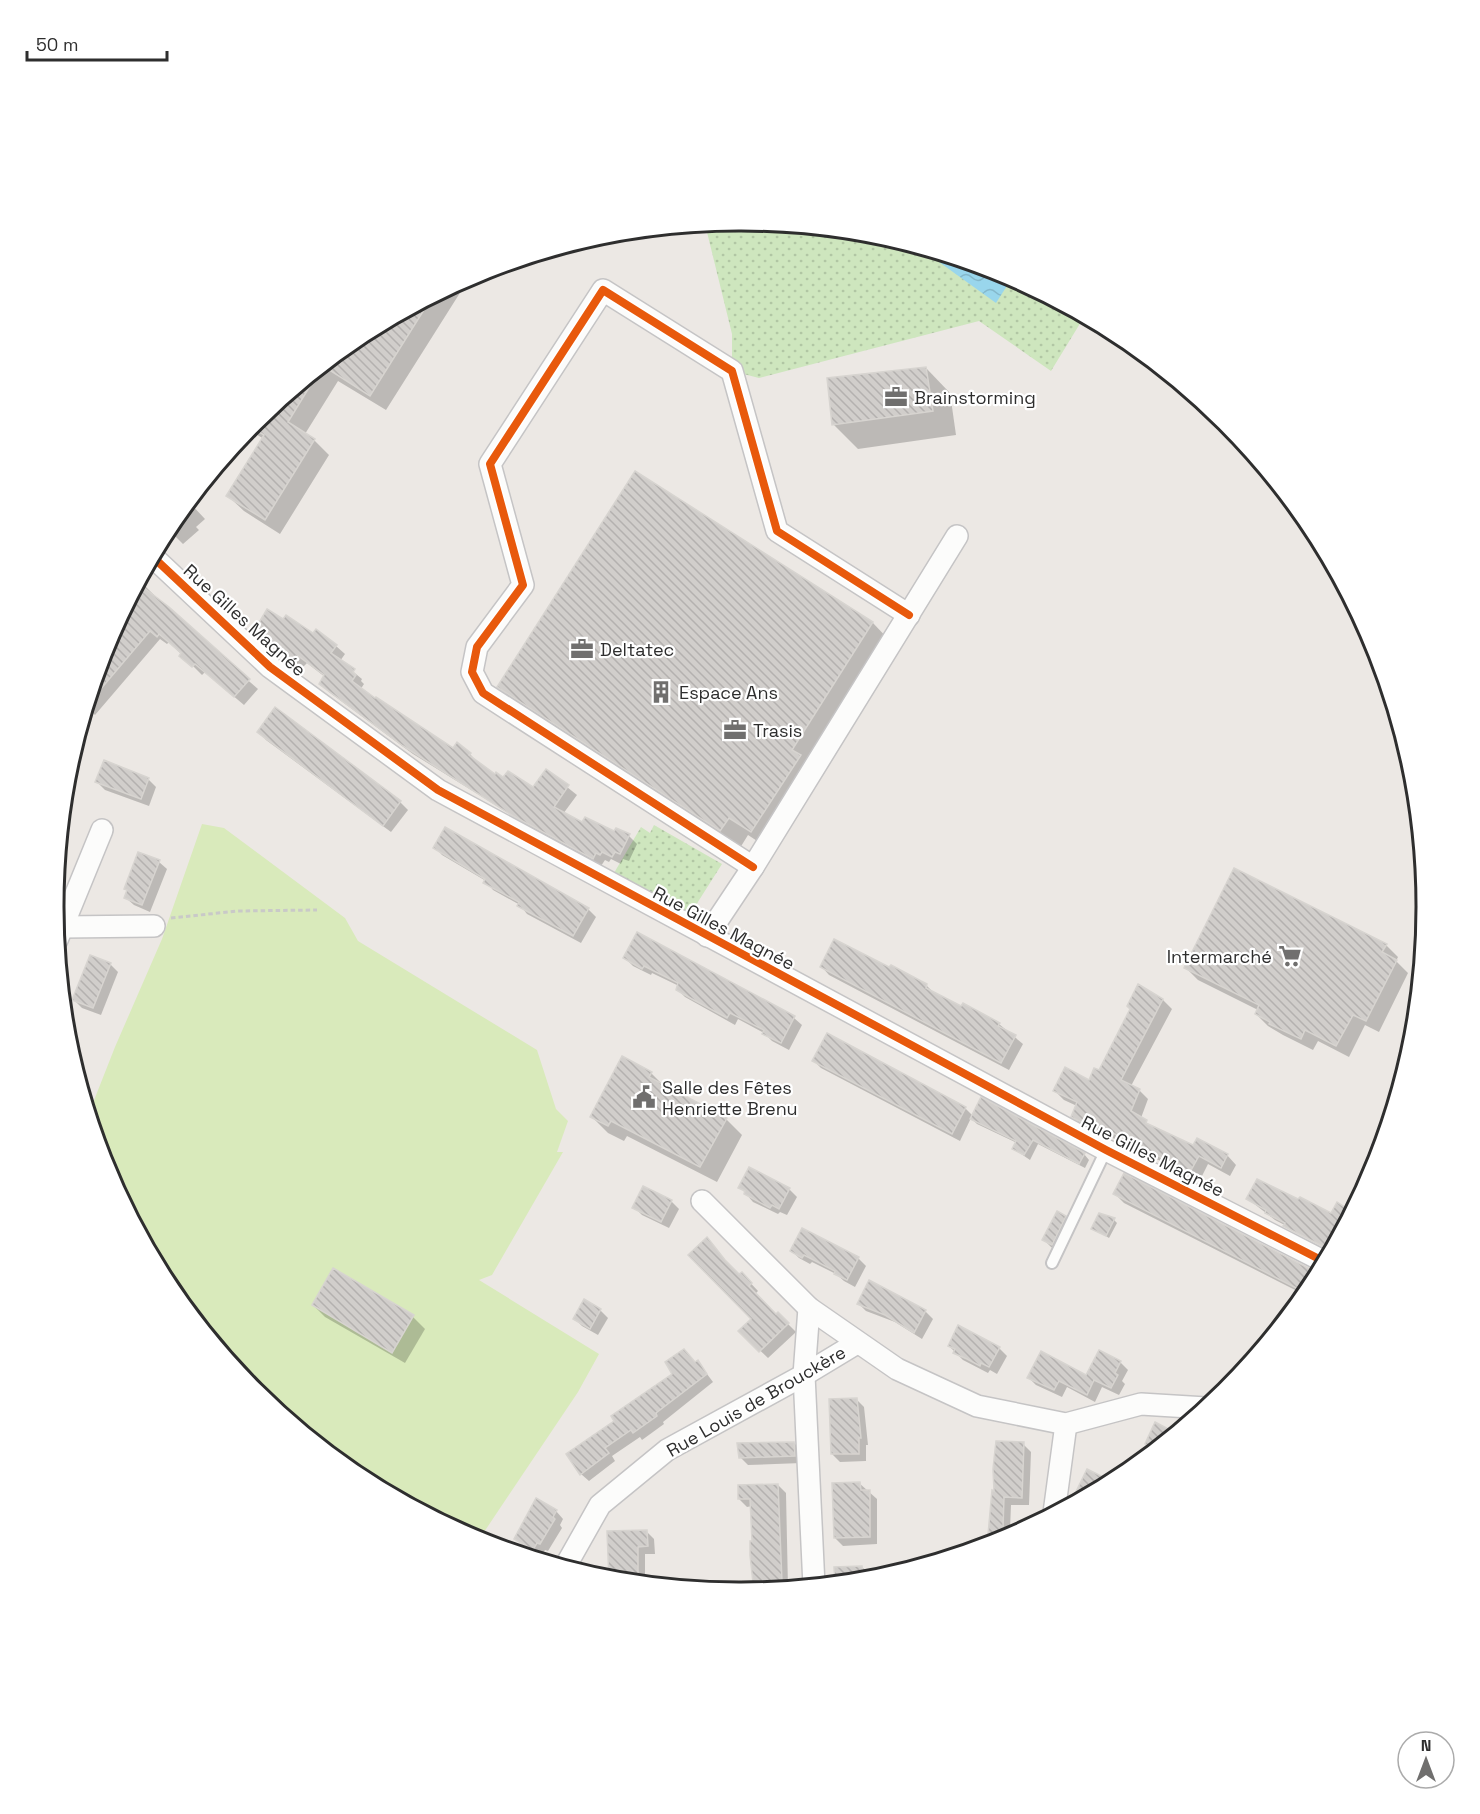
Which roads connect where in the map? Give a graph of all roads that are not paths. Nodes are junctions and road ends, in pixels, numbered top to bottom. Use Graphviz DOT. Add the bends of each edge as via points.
graph roads {
  1 [pos="957,536"];
  2 [pos="159,563"];
  3 [pos="909,615"];
  4 [pos="102,830"];
  5 [pos="753,867"];
  6 [pos="65,922"];
  7 [pos="154,926"];
  8 [pos="65,934"];
  9 [pos="707,936"];
  10 [pos="1106,1150"];
  11 [pos="702,1201"];
  12 [pos="1317,1258"];
  13 [pos="1052,1263"];
  14 [pos="809,1308"];
  15 [pos="857,1343"];
  16 [pos="804,1375"];
  17 [pos="1194,1407"];
  18 [pos="1066,1424"];
  19 [pos="1055,1504"];
  20 [pos="568,1560"];
  21 [pos="814,1578"];
  1 -- 3 [label="street, Rue Gilles Magnée"];
  2 -- 9 [label="street, Rue Gilles Magnée" via="270,668 438,790"];
  3 -- 5 [label="street, Rue Gilles Magnée"];
  3 -- 5 [label="street" via="777,531 732,371 603,290 490,464 524,585 477,648 472,672 483,693"];
  4 -- 6 [label="street"];
  5 -- 9 [label="street, Rue Gilles Magnée"];
  7 -- 8 [label="street"];
  9 -- 10 [label="street, Rue Gilles Magnée"];
  10 -- 12 [label="street, Rue Gilles Magnée"];
  10 -- 13 [label="lane"];
  11 -- 14 [label="street, Rue Louis de Brouckère"];
  14 -- 15 [label="street, Rue Louis de Brouckère"];
  14 -- 16 [label="street"];
  15 -- 16 [label="street, Rue Louis de Brouckère"];
  15 -- 18 [label="street, Rue Louis de Brouckère" via="897,1369 977,1406"];
  16 -- 20 [label="street, Rue Louis de Brouckère" via="667,1450 600,1505"];
  16 -- 21 [label="street"];
  17 -- 18 [label="street, Rue Louis de Brouckère" via="1141,1404"];
  18 -- 19 [label="street"];
}
